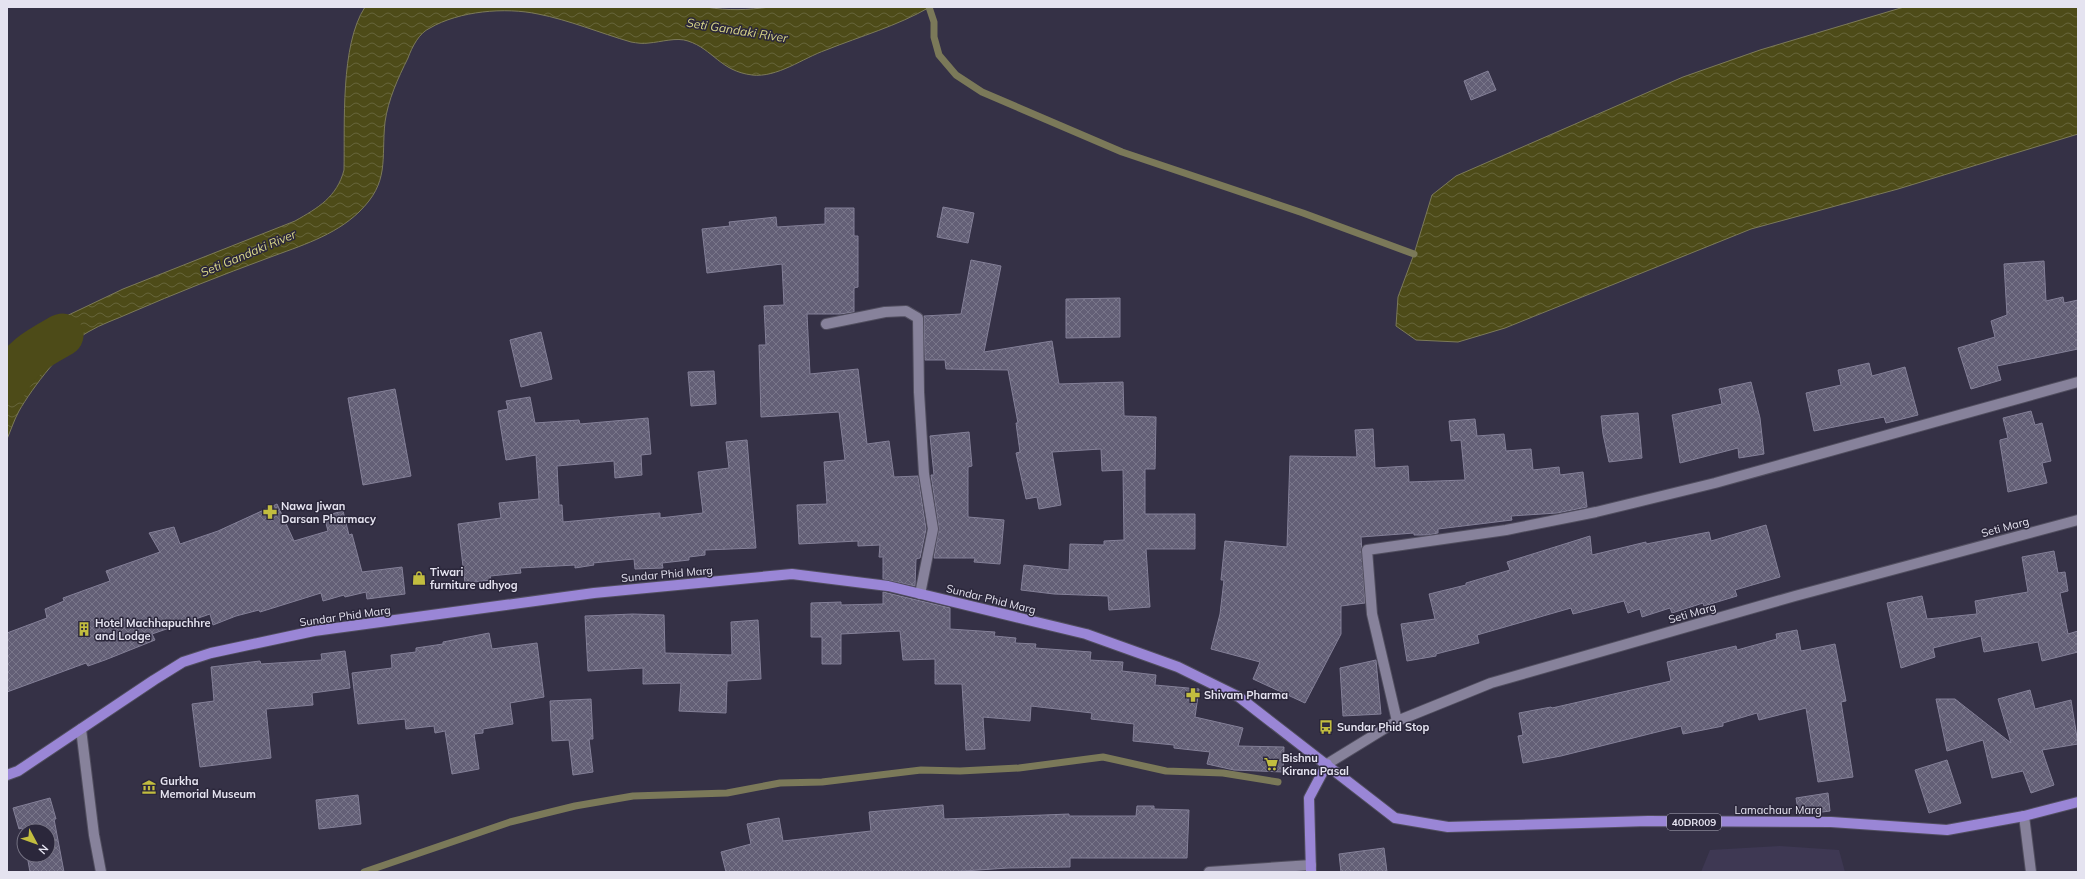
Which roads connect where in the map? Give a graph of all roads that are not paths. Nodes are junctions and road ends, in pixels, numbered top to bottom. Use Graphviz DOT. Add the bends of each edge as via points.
graph roads {
  1 [pos="826,324"];
  2 [pos="2078,382"];
  3 [pos="2078,520"];
  4 [pos="920,594"];
  5 [pos="1397,721"];
  6 [pos="81,729"];
  7 [pos="1327,764"];
  8 [pos="7,775"];
  9 [pos="2078,802"];
  10 [pos="2024,816"];
  11 [pos="1311,868"];
  12 [pos="101,872"];
  13 [pos="1209,872"];
  14 [pos="2030,872"];
  1 -- 4 [label="street" via="885,312 906,311 918,318 924,474 933,529"];
  2 -- 5 [label="street" via="1715,482 1596,512 1506,530 1367,550 1372,614"];
  3 -- 5 [label="street, Seti Marg" via="1795,596 1491,683"];
  4 -- 6 [label="main road, Sundar Phid Marg" via="888,586 792,574 594,592 314,631 211,653 183,662 115,704"];
  4 -- 7 [label="main road, Sundar Phid Marg" via="1086,634 1178,668 1239,697"];
  5 -- 7 [label="street, Seti Marg"];
  6 -- 8 [label="main road, Sundar Phid Marg" via="18,771"];
  6 -- 12 [label="street"];
  7 -- 10 [label="main road, Lamachaur Marg / 40DR009" via="1395,818 1448,827 1648,821 1831,822 1947,830"];
  7 -- 11 [label="main road" via="1309,798"];
  9 -- 10 [label="main road, Lamachaur Marg / 40DR009"];
  10 -- 14 [label="street"];
  11 -- 13 [label="street"];
}
